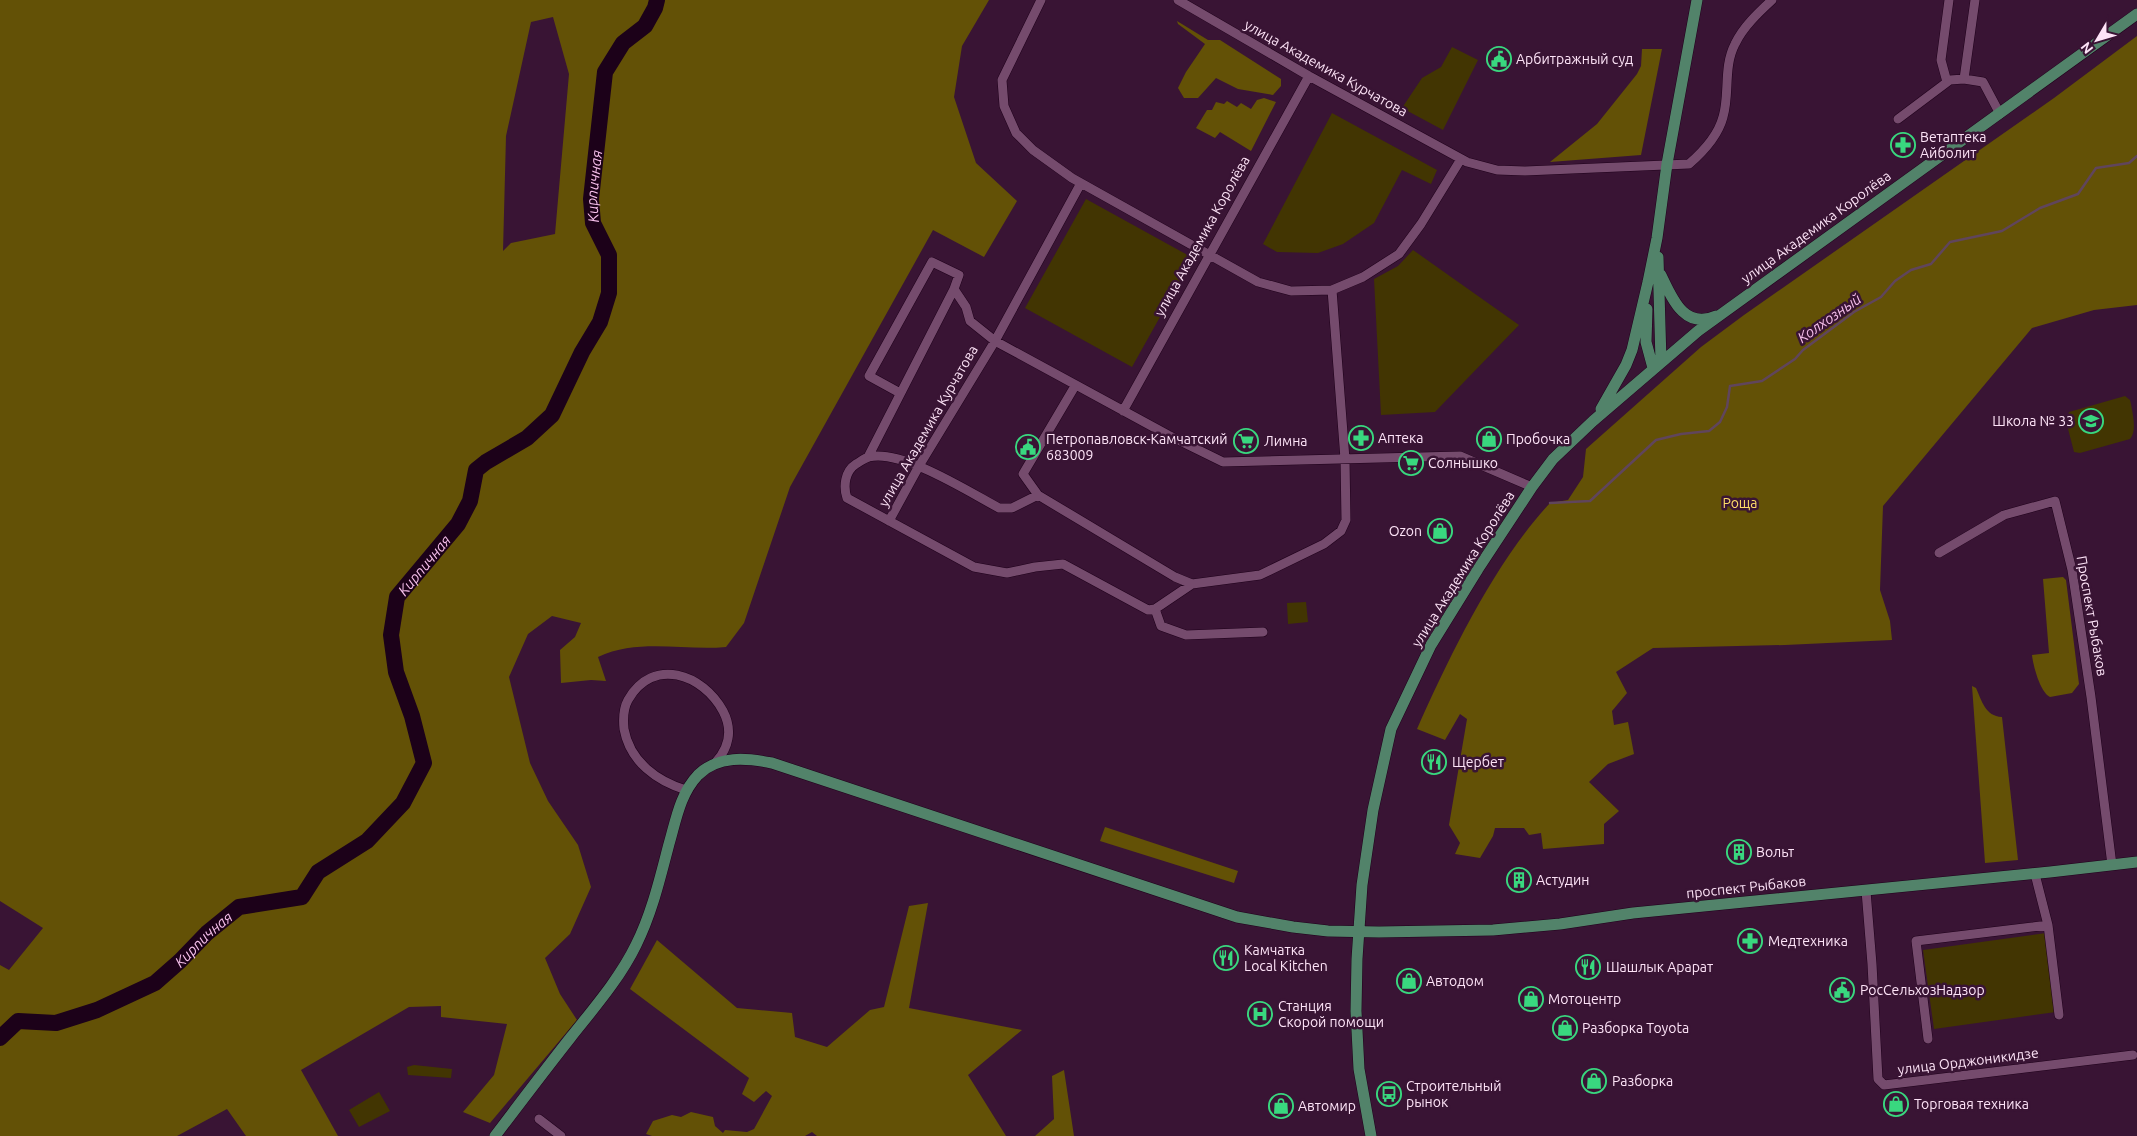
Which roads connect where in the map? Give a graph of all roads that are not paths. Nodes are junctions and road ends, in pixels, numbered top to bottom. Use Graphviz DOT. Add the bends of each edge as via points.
graph roads {
  1 [pos="1041,0"];
  2 [pos="1178,0"];
  3 [pos="1698,0"];
  4 [pos="1772,0"];
  5 [pos="1949,0"];
  6 [pos="1975,0"];
  7 [pos="2137,14"];
  8 [pos="1309,76"];
  9 [pos="1964,79"];
  10 [pos="1947,82"];
  11 [pos="2000,114"];
  12 [pos="1898,119"];
  13 [pos="1461,160"];
  14 [pos="1667,164"];
  15 [pos="1081,183"];
  16 [pos="1658,238"];
  17 [pos="1209,254"];
  18 [pos="1658,270"];
  19 [pos="1648,282"];
  20 [pos="954,289"];
  21 [pos="1332,290"];
  22 [pos="1722,313"];
  23 [pos="995,341"];
  24 [pos="1657,364"];
  25 [pos="1075,386"];
  26 [pos="900,393"];
  27 [pos="1123,411"];
  28 [pos="1593,421"];
  29 [pos="868,457"];
  30 [pos="1345,459"];
  31 [pos="919,466"];
  32 [pos="1532,487"];
  33 [pos="1038,495"];
  34 [pos="889,521"];
  35 [pos="1939,553"];
  36 [pos="1192,584"];
  37 [pos="1155,609"];
  38 [pos="1263,632"];
  39 [pos="715,764"];
  40 [pos="686,790"];
  41 [pos="2137,862"];
  42 [pos="2112,865"];
  43 [pos="2036,874"];
  44 [pos="1866,891"];
  45 [pos="2048,925"];
  46 [pos="1358,932"];
  47 [pos="2059,1015"];
  48 [pos="1928,1040"];
  49 [pos="2132,1055"];
  50 [pos="539,1119"];
  51 [pos="495,1136"];
  52 [pos="560,1136"];
  53 [pos="1371,1136"];
  1 -- 15 [label="street" via="1002,80 1004,106 1016,133 1033,150"];
  2 -- 8 [label="street, улица Академика Курчатова"];
  3 -- 14 [label="main road"];
  4 -- 14 [label="street, улица Академика Курчатова" via="1745,28 1734,46 1723,117 1715,136 1689,164"];
  5 -- 10 [label="street" via="1941,60"];
  6 -- 9 [label="street"];
  7 -- 11 [label="main road, улица Академика Королёва"];
  8 -- 13 [label="street, улица Академика Курчатова"];
  8 -- 17 [label="street, улица Академика Королёва"];
  9 -- 10 [label="street"];
  9 -- 11 [label="street" via="1983,82"];
  10 -- 12 [label="street"];
  11 -- 22 [label="main road, улица Академика Королёва"];
  13 -- 14 [label="street, улица Академика Курчатова" via="1491,169 1525,172"];
  13 -- 21 [label="street" via="1399,254 1363,277"];
  14 -- 16 [label="main road"];
  15 -- 17 [label="street"];
  15 -- 23 [label="street, улица Академика Курчатова"];
  16 -- 18 [label="main road"];
  16 -- 19 [label="main road"];
  17 -- 21 [label="street" via="1258,282 1291,292"];
  17 -- 27 [label="street, улица Академика Королёва"];
  18 -- 22 [label="main road" via="1676,304 1688,316 1709,319"];
  18 -- 24 [label="main road"];
  19 -- 24 [label="main road" via="1646,342"];
  19 -- 28 [label="main road" via="1632,350"];
  20 -- 23 [label="street" via="966,307 970,321"];
  20 -- 26 [label="street"];
  20 -- 26 [label="street" via="959,275 932,262 869,376"];
  21 -- 30 [label="street"];
  22 -- 24 [label="main road, улица Академика Королёва"];
  23 -- 25 [label="street, улица Академика Курчатова"];
  23 -- 31 [label="street, улица Академика Курчатова"];
  24 -- 28 [label="main road, улица Академика Королёва"];
  25 -- 27 [label="street, улица Академика Королёва"];
  25 -- 33 [label="street" via="1023,474"];
  26 -- 29 [label="street"];
  27 -- 30 [label="street, улица Академика Королёва" via="1223,462"];
  28 -- 32 [label="main road, улица Академика Королёва" via="1553,459"];
  29 -- 31 [label="street" via="886,456"];
  29 -- 34 [label="street" via="850,468 844,488 847,498"];
  30 -- 32 [label="street, улица Академика Королёва" via="1460,456"];
  30 -- 36 [label="street" via="1346,520 1341,531 1324,544 1260,575"];
  31 -- 33 [label="street" via="999,508 1012,508"];
  31 -- 34 [label="street, улица Академика Курчатова"];
  32 -- 46 [label="main road, улица Академика Королёва" via="1430,645 1392,729 1373,810"];
  33 -- 36 [label="street"];
  34 -- 37 [label="street, улица Академика Курчатова" via="974,568 1008,573 1035,566 1063,564 1148,610"];
  35 -- 42 [label="street, Проспект Рыбаков" via="2004,515 2055,501 2073,580"];
  36 -- 37 [label="street"];
  37 -- 38 [label="street" via="1161,626 1186,635"];
  39 -- 40 [label="main road" via="699,774"];
  39 -- 40 [label="street" via="724,752 729,733 724,714 711,693 687,676 676,674 657,676 640,685 624,710 630,750 655,776"];
  39 -- 46 [label="main road, проспект Рыбаков" via="735,759 772,763 1237,917 1293,927"];
  40 -- 51 [label="main road" via="651,910 636,945 604,994"];
  41 -- 42 [label="main road, проспект Рыбаков"];
  42 -- 43 [label="main road, проспект Рыбаков"];
  43 -- 44 [label="main road, проспект Рыбаков"];
  43 -- 45 [label="street"];
  44 -- 46 [label="main road, проспект Рыбаков" via="1493,930"];
  44 -- 49 [label="street, улица Орджоникидзе" via="1878,1079 1884,1085"];
  45 -- 47 [label="street"];
  45 -- 48 [label="street" via="1916,941"];
  46 -- 53 [label="main road, улица Академика Королёва" via="1356,1011 1359,1069"];
  50 -- 52 [label="street"];
}
